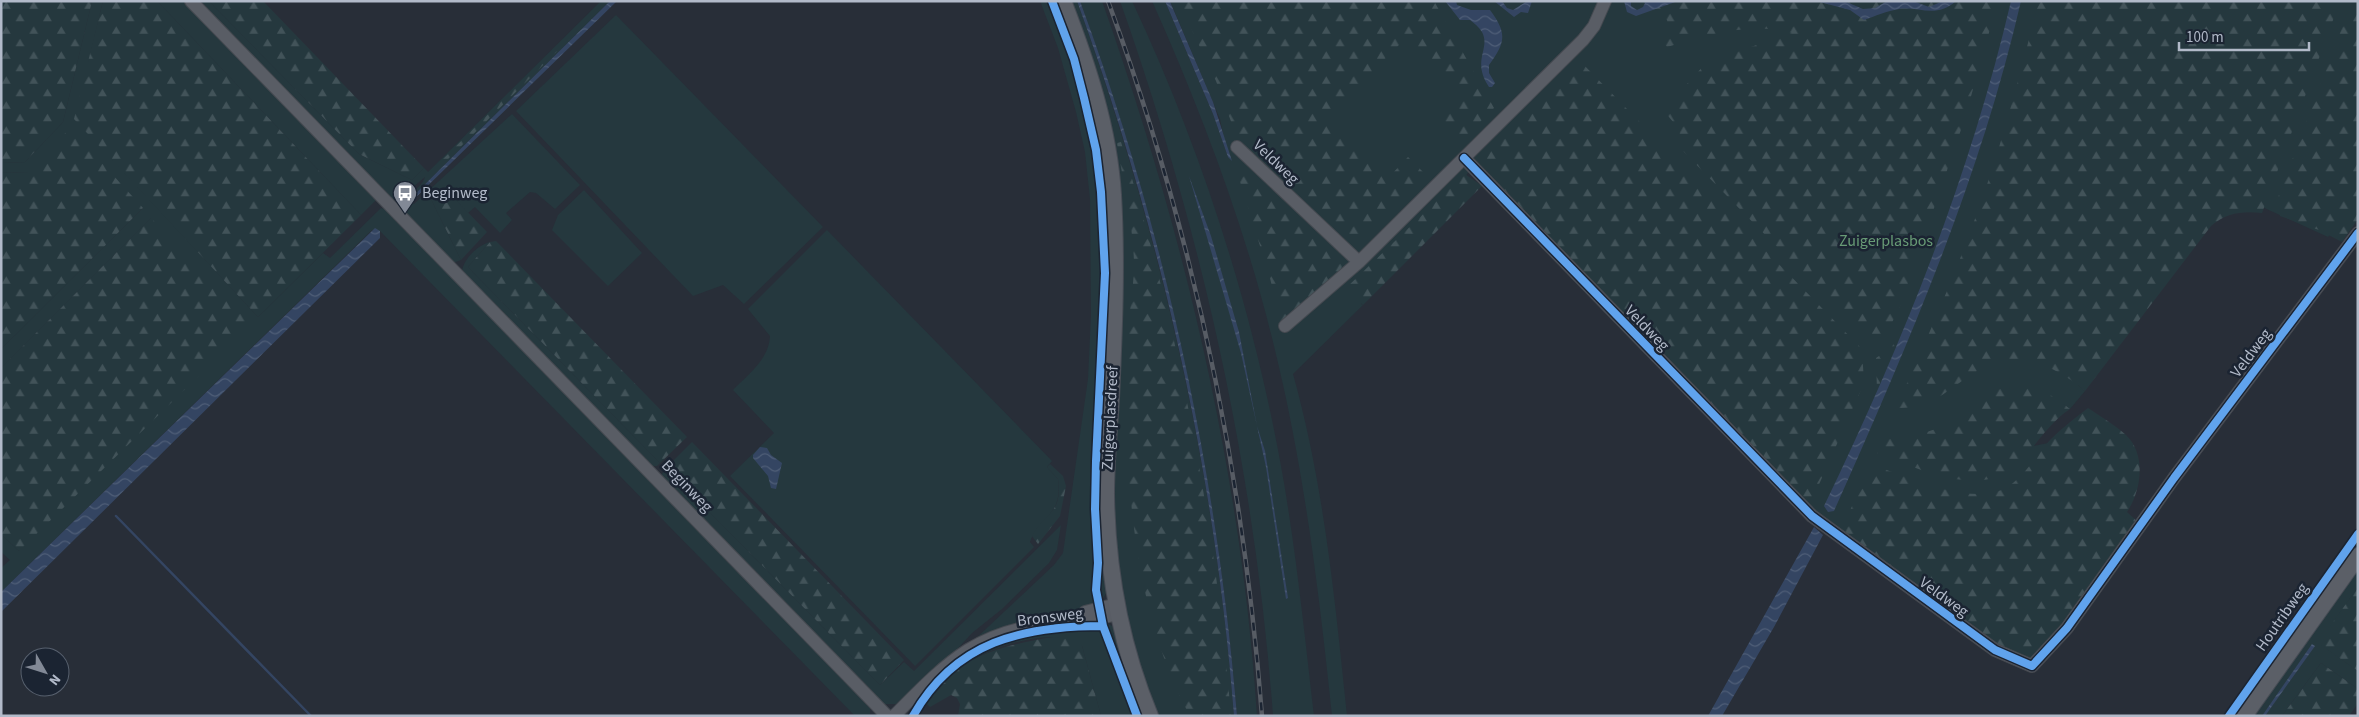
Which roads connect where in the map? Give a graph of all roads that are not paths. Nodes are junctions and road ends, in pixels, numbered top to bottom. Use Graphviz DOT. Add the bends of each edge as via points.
graph roads {
  1 [pos="191,1"];
  2 [pos="1063,1"];
  3 [pos="1605,1"];
  4 [pos="1237,147"];
  5 [pos="1464,158"];
  6 [pos="2358,233"];
  7 [pos="1359,262"];
  8 [pos="1285,326"];
  9 [pos="2358,556"];
  10 [pos="1118,609"];
  11 [pos="887,716"];
  12 [pos="894,716"];
  13 [pos="1150,716"];
  14 [pos="2244,716"];
  1 -- 11 [label="street, Beginweg"];
  2 -- 10 [label="main road, Zuigerplasdreef" via="1096,100 1113,193 1114,304 1106,493 1112,578"];
  3 -- 5 [label="street" via="1584,40"];
  4 -- 7 [label="street, Veldweg"];
  5 -- 6 [label="street, Veldweg" via="1812,516 1995,650 2032,666 2067,628 2174,478"];
  5 -- 7 [label="street"];
  7 -- 8 [label="street"];
  9 -- 14 [label="main road, Houtribweg"];
  10 -- 12 [label="street, Bronsweg" via="1065,616 1054,622 999,635 969,650 936,674"];
  10 -- 13 [label="main road, Zuigerplasdreef" via="1129,656"];
}
